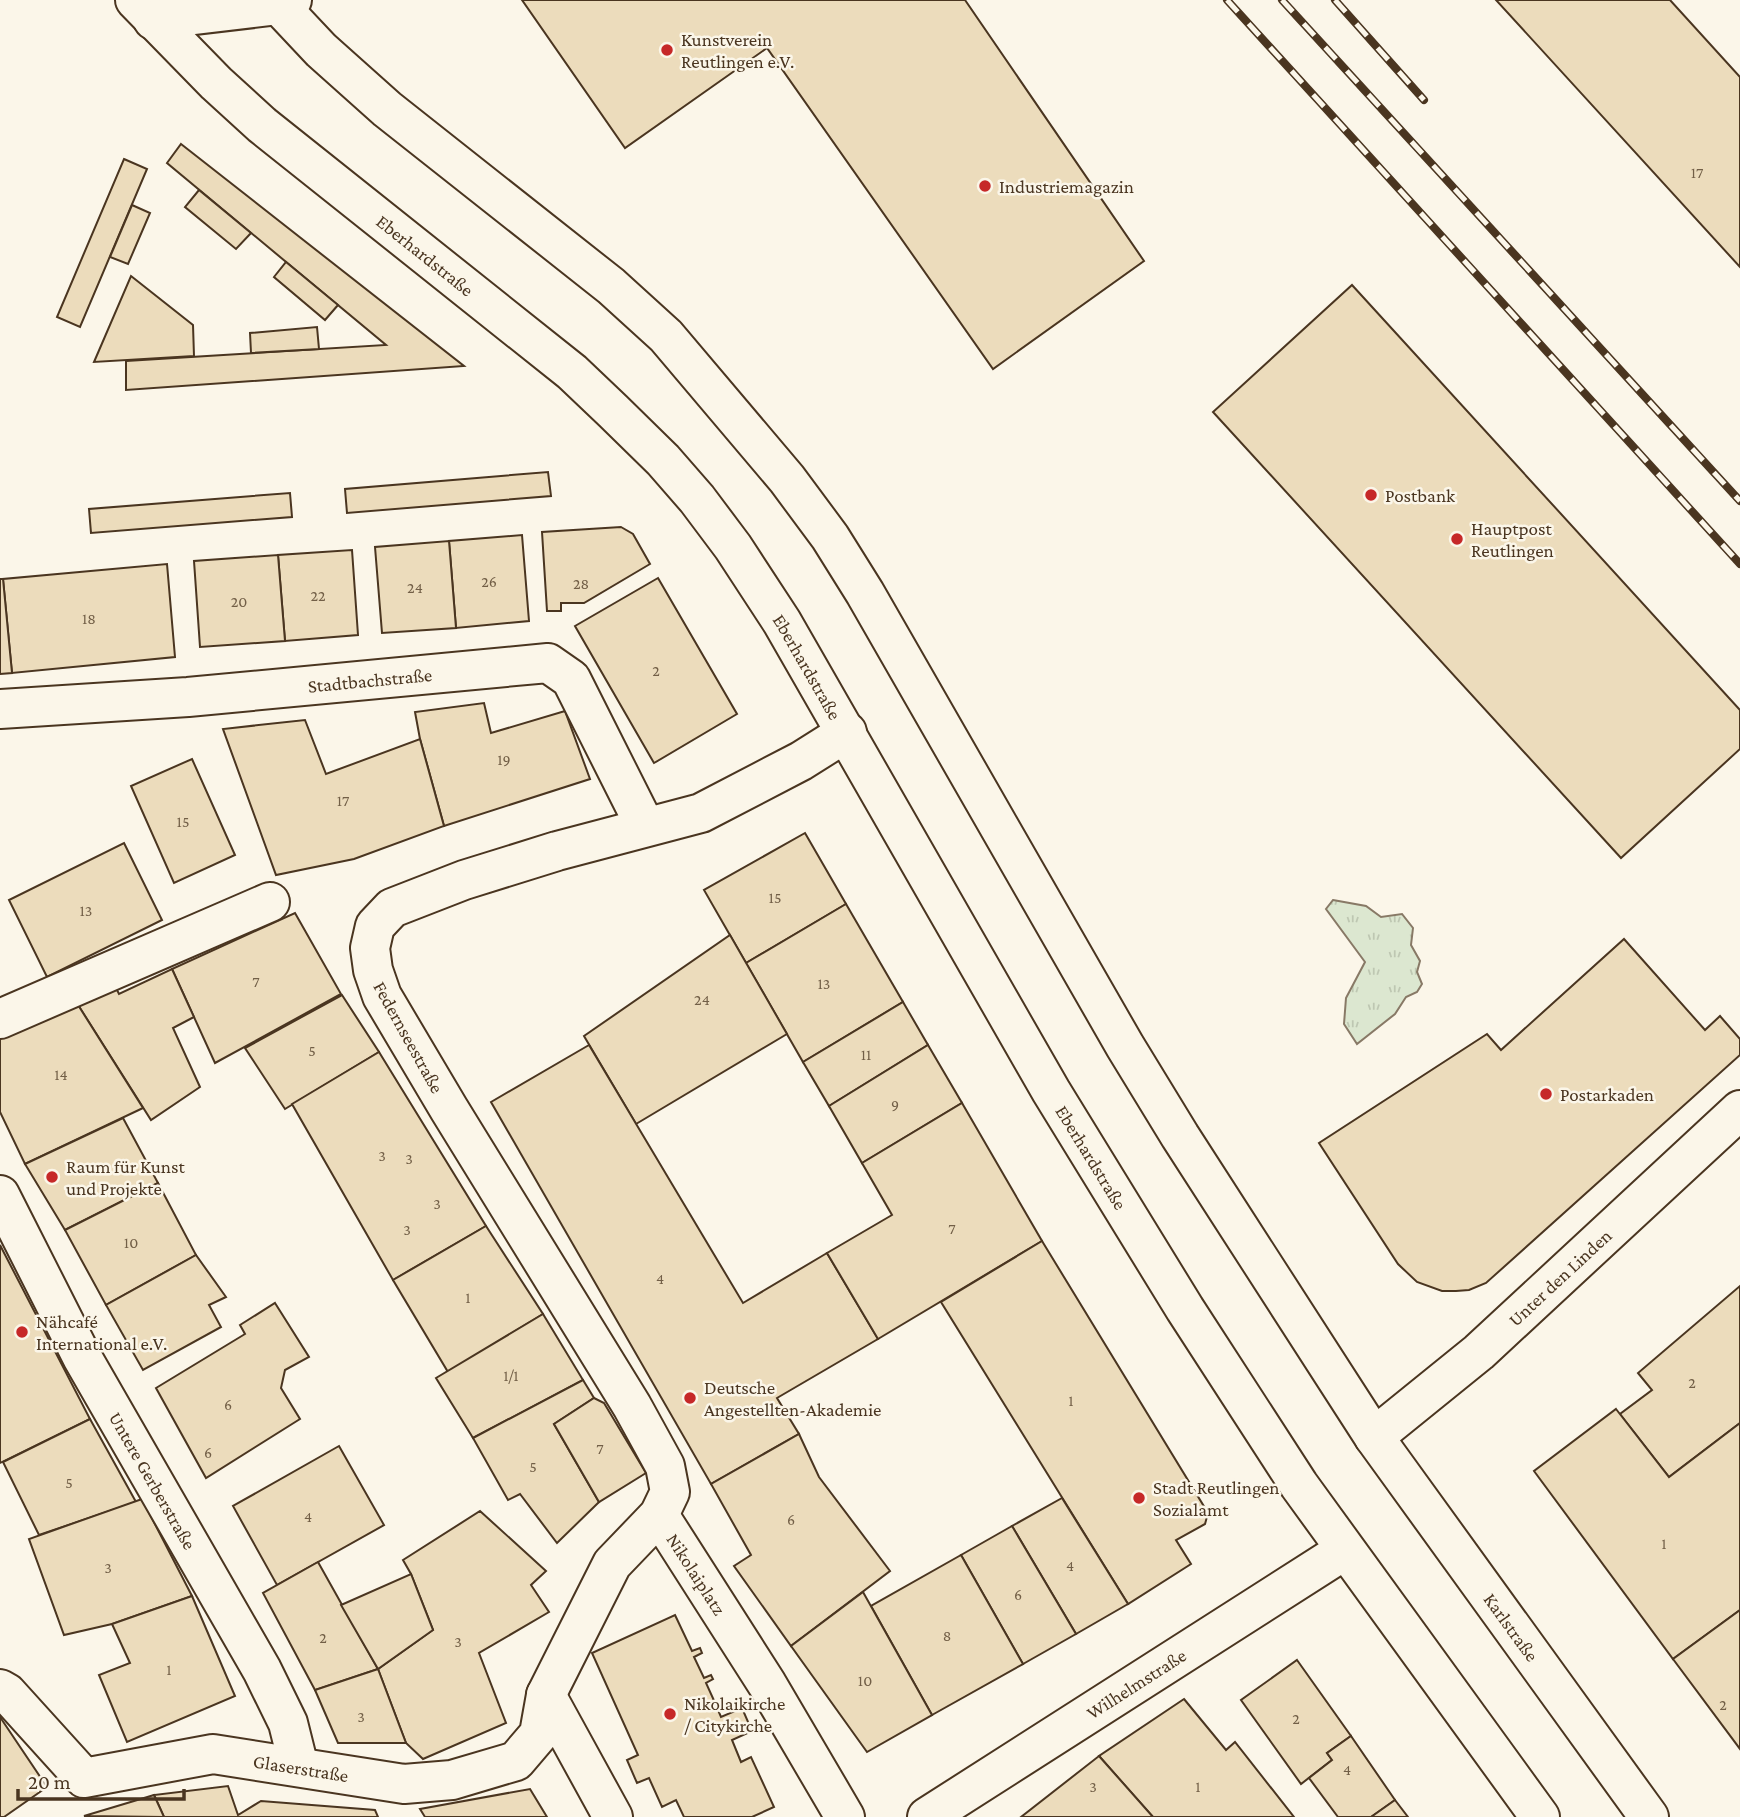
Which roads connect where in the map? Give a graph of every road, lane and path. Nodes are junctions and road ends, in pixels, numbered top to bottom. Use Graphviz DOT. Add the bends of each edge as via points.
graph roads {
  1 [pos="282,2"];
  2 [pos="149,7"];
  3 [pos="0,709"];
  4 [pos="846,733"];
  5 [pos="645,827"];
  6 [pos="270,902"];
  7 [pos="0,1019"];
  8 [pos="1740,1110"];
  9 [pos="0,1195"];
  10 [pos="1374,1437"];
  11 [pos="659,1514"];
  12 [pos="1345,1550"];
  13 [pos="0,1689"];
  14 [pos="546,1695"];
  15 [pos="516,1762"];
  16 [pos="299,1767"];
  17 [pos="974,1805"];
  18 [pos="613,1817"];
  19 [pos="845,1817"];
  20 [pos="926,1817"];
  21 [pos="1540,1817"];
  22 [pos="1649,1817"];
  1 -- 2 [label="street"];
  1 -- 10 [label="street" via="321,50 387,109 611,286 666,336 787,479 866,593 1140,1070"];
  2 -- 4 [label="street, Eberhardstraße" via="216,83 262,125 572,372 663,460 733,547"];
  3 -- 5 [label="street, Stadtbachstraße" via="188,697 548,663 571,679"];
  4 -- 5 [label="street, Federnseestraße" via="701,814"];
  4 -- 12 [label="street, Eberhardstraße" via="1051,1091 1299,1486"];
  5 -- 11 [label="street, Federnseestraße" via="500,868 392,908 375,926 370,948 382,996 665,1466 670,1492"];
  6 -- 7 [label="street"];
  8 -- 10 [label="street, Unter den Linden" via="1479,1352"];
  9 -- 16 [label="street, Untere Gerberstraße" via="82,1356 262,1670 288,1723"];
  10 -- 22 [label="street, Karlstraße"];
  11 -- 14 [label="street, Nikolaiplatz" via="612,1564"];
  11 -- 19 [label="street, Nikolaiplatz"];
  12 -- 17 [label="street, Wilhelmstraße"];
  12 -- 21 [label="street"];
  13 -- 16 [label="street, Glaserstraße" via="84,1778 213,1754"];
  14 -- 15 [label="street, Nikolaiplatz" via="539,1734"];
  14 -- 18 [label="street"];
  15 -- 16 [label="street, Glaserstraße" via="452,1780 404,1784"];
  17 -- 20 [label="street, Wilhelmstraße"];
}
